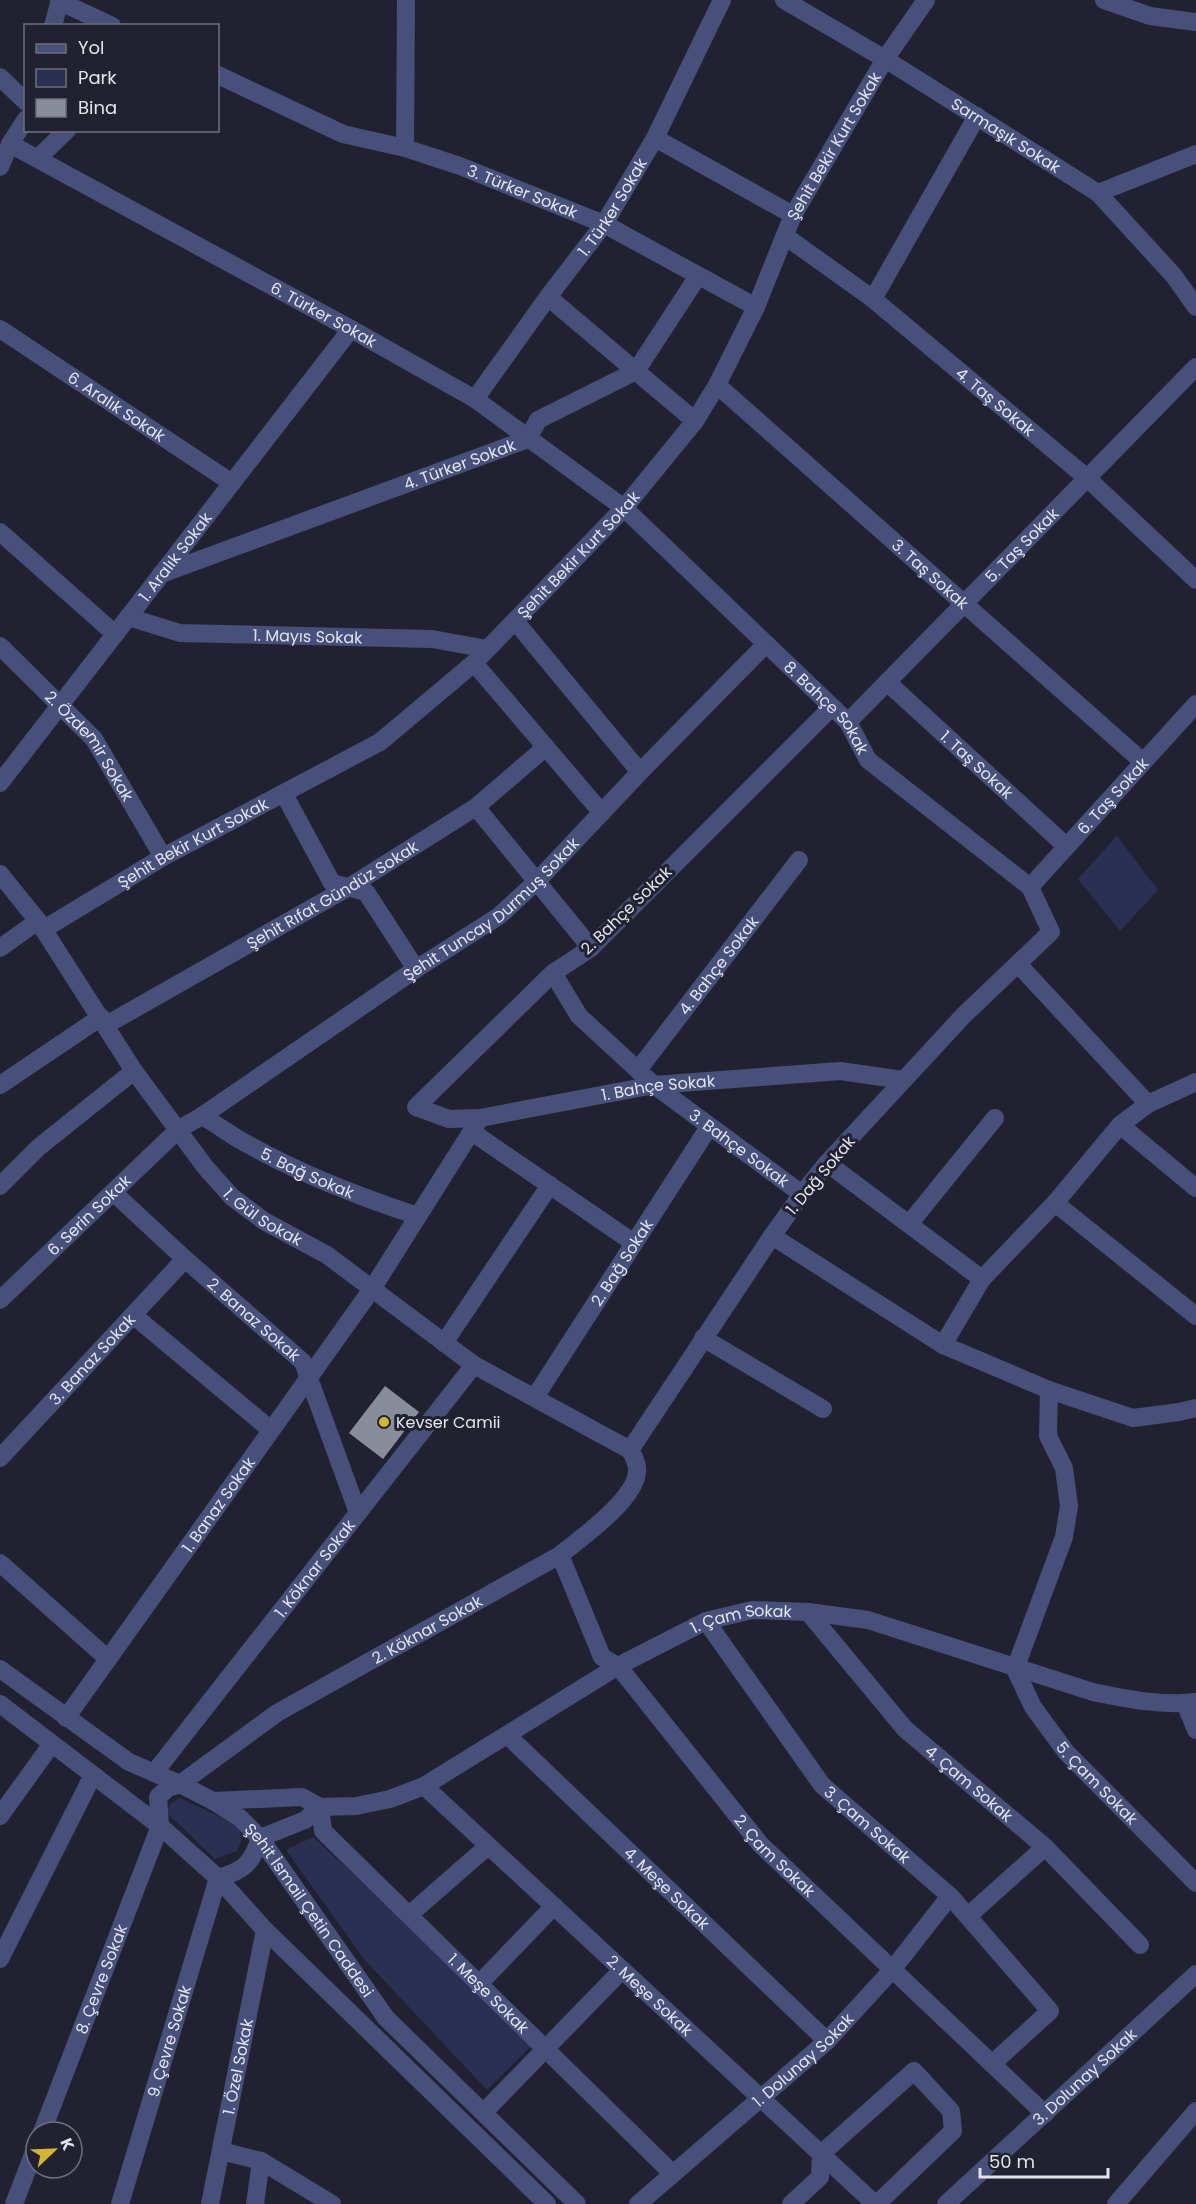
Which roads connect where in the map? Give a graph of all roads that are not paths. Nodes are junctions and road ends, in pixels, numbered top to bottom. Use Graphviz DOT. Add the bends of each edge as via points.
graph roads {
  1 [pos="60,0"];
  2 [pos="406,0"];
  3 [pos="722,0"];
  4 [pos="783,0"];
  5 [pos="926,0"];
  6 [pos="1104,0"];
  7 [pos="1146,8"];
  8 [pos="1196,22"];
  9 [pos="54,24"];
  10 [pos="108,24"];
  11 [pos="885,59"];
  12 [pos="219,75"];
  13 [pos="0,77"];
  14 [pos="24,100"];
  15 [pos="977,116"];
  16 [pos="24,122"];
  17 [pos="65,132"];
  18 [pos="655,138"];
  19 [pos="10,144"];
  20 [pos="405,148"];
  21 [pos="1196,154"];
  22 [pos="38,158"];
  23 [pos="0,167"];
  24 [pos="1098,193"];
  25 [pos="794,215"];
  26 [pos="604,224"];
  27 [pos="785,236"];
  28 [pos="698,276"];
  29 [pos="548,297"];
  30 [pos="873,299"];
  31 [pos="756,307"];
  32 [pos="1196,307"];
  33 [pos="0,329"];
  34 [pos="351,329"];
  35 [pos="1196,368"];
  36 [pos="636,371"];
  37 [pos="717,386"];
  38 [pos="475,399"];
  39 [pos="695,422"];
  40 [pos="528,439"];
  41 [pos="1087,478"];
  42 [pos="232,483"];
  43 [pos="624,508"];
  44 [pos="0,532"];
  45 [pos="161,574"];
  46 [pos="1196,580"];
  47 [pos="964,603"];
  48 [pos="128,617"];
  49 [pos="515,621"];
  50 [pos="115,634"];
  51 [pos="766,644"];
  52 [pos="0,646"];
  53 [pos="487,649"];
  54 [pos="474,663"];
  55 [pos="887,682"];
  56 [pos="1196,704"];
  57 [pos="60,705"];
  58 [pos="832,707"];
  59 [pos="848,722"];
  60 [pos="546,747"];
  61 [pos="1143,762"];
  62 [pos="640,772"];
  63 [pos="0,783"];
  64 [pos="284,794"];
  65 [pos="476,807"];
  66 [pos="602,813"];
  67 [pos="1066,846"];
  68 [pos="163,857"];
  69 [pos="800,860"];
  70 [pos="0,874"];
  71 [pos="537,881"];
  72 [pos="349,887"];
  73 [pos="1030,887"];
  74 [pos="41,925"];
  75 [pos="1051,932"];
  76 [pos="0,948"];
  77 [pos="591,948"];
  78 [pos="1018,964"];
  79 [pos="416,969"];
  80 [pos="553,973"];
  81 [pos="104,1021"];
  82 [pos="638,1070"];
  83 [pos="134,1071"];
  84 [pos="903,1080"];
  85 [pos="1196,1082"];
  86 [pos="0,1085"];
  87 [pos="654,1085"];
  88 [pos="1148,1104"];
  89 [pos="416,1107"];
  90 [pos="202,1116"];
  91 [pos="995,1118"];
  92 [pos="476,1125"];
  93 [pos="1120,1125"];
  94 [pos="709,1127"];
  95 [pos="179,1130"];
  96 [pos="827,1163"];
  97 [pos="549,1185"];
  98 [pos="0,1186"];
  99 [pos="1196,1188"];
  100 [pos="113,1192"];
  101 [pos="802,1194"];
  102 [pos="1055,1203"];
  103 [pos="418,1216"];
  104 [pos="909,1224"];
  105 [pos="772,1236"];
  106 [pos="634,1243"];
  107 [pos="185,1259"];
  108 [pos="982,1278"];
  109 [pos="372,1289"];
  110 [pos="0,1300"];
  111 [pos="133,1315"];
  112 [pos="1196,1316"];
  113 [pos="703,1338"];
  114 [pos="444,1343"];
  115 [pos="944,1345"];
  116 [pos="474,1365"];
  117 [pos="308,1379"];
  118 [pos="1049,1389"];
  119 [pos="535,1397"];
  120 [pos="1196,1408"];
  121 [pos="823,1409"];
  122 [pos="271,1430"];
  123 [pos="630,1450"];
  124 [pos="0,1458"];
  125 [pos="357,1513"];
  126 [pos="560,1555"];
  127 [pos="0,1563"];
  128 [pos="808,1612"];
  129 [pos="706,1621"];
  130 [pos="108,1659"];
  131 [pos="618,1666"];
  132 [pos="0,1669"];
  133 [pos="1016,1669"];
  134 [pos="1191,1702"];
  135 [pos="0,1704"];
  136 [pos="66,1718"];
  137 [pos="1196,1730"];
  138 [pos="508,1736"];
  139 [pos="51,1745"];
  140 [pos="154,1773"];
  141 [pos="93,1775"];
  142 [pos="180,1784"];
  143 [pos="424,1786"];
  144 [pos="213,1801"];
  145 [pos="320,1807"];
  146 [pos="0,1816"];
  147 [pos="160,1826"];
  148 [pos="260,1838"];
  149 [pos="488,1846"];
  150 [pos="1045,1847"];
  151 [pos="218,1878"];
  152 [pos="1196,1883"];
  153 [pos="950,1896"];
  154 [pos="554,1906"];
  155 [pos="409,1916"];
  156 [pos="968,1916"];
  157 [pos="265,1930"];
  158 [pos="1140,1945"];
  159 [pos="0,1959"];
  160 [pos="622,1970"];
  161 [pos="892,1970"];
  162 [pos="1196,1974"];
  163 [pos="479,1984"];
  164 [pos="827,2041"];
  165 [pos="545,2049"];
  166 [pos="992,2064"];
  167 [pos="761,2099"];
  168 [pos="1196,2111"];
  169 [pos="483,2112"];
  170 [pos="1045,2114"];
  171 [pos="47,2120"];
  172 [pos="221,2151"];
  173 [pos="821,2154"];
  174 [pos="261,2161"];
  175 [pos="672,2173"];
  176 [pos="24,2178"];
  177 [pos="14,2204"];
  178 [pos="120,2204"];
  179 [pos="210,2204"];
  180 [pos="255,2204"];
  181 [pos="332,2204"];
  182 [pos="547,2204"];
  183 [pos="577,2204"];
  184 [pos="638,2204"];
  185 [pos="791,2204"];
  186 [pos="876,2204"];
  187 [pos="945,2204"];
  188 [pos="1116,2204"];
  1 -- 9 [label="street"];
  1 -- 10 [label="street"];
  2 -- 20 [label="street"];
  3 -- 18 [label="street, 1. Türker Sokak"];
  4 -- 11 [label="street, Sarmaşık Sokak"];
  5 -- 11 [label="street, Şehit Bekir Kurt Sokak"];
  6 -- 7 [label="street"];
  7 -- 8 [label="street"];
  11 -- 15 [label="street, Sarmaşık Sokak"];
  11 -- 25 [label="street, Şehit Bekir Kurt Sokak"];
  12 -- 20 [label="street, 3. Türker Sokak" via="343,134"];
  13 -- 14 [label="street"];
  15 -- 24 [label="street, Sarmaşık Sokak"];
  15 -- 30 [label="street"];
  16 -- 19 [label="street"];
  17 -- 22 [label="street"];
  18 -- 25 [label="street"];
  18 -- 26 [label="street, 1. Türker Sokak"];
  19 -- 22 [label="street, 6. Türker Sokak"];
  19 -- 23 [label="street"];
  20 -- 26 [label="street, 3. Türker Sokak"];
  21 -- 24 [label="street"];
  22 -- 34 [label="street, 6. Türker Sokak"];
  24 -- 32 [label="street, Sarmaşık Sokak" via="1174,276"];
  25 -- 27 [label="street, Şehit Bekir Kurt Sokak"];
  26 -- 28 [label="street, 3. Türker Sokak"];
  26 -- 29 [label="street, 1. Türker Sokak"];
  27 -- 30 [label="street, 4. Taş Sokak"];
  27 -- 31 [label="street, Şehit Bekir Kurt Sokak"];
  28 -- 31 [label="street, 3. Türker Sokak"];
  28 -- 36 [label="street"];
  29 -- 36 [label="street"];
  29 -- 38 [label="street, 1. Türker Sokak"];
  30 -- 41 [label="street, 4. Taş Sokak"];
  31 -- 37 [label="street, Şehit Bekir Kurt Sokak"];
  33 -- 42 [label="street, 6. Aralık Sokak"];
  34 -- 38 [label="street, 6. Türker Sokak"];
  34 -- 42 [label="street, 1. Aralık Sokak"];
  35 -- 41 [label="street, 5. Taş Sokak"];
  36 -- 39 [label="street"];
  36 -- 40 [label="street, 4. Türker Sokak" via="538,420"];
  37 -- 39 [label="street, Şehit Bekir Kurt Sokak"];
  37 -- 47 [label="street, 3. Taş Sokak"];
  38 -- 40 [label="street, 6. Türker Sokak"];
  39 -- 43 [label="street, Şehit Bekir Kurt Sokak"];
  40 -- 43 [label="street, 6. Türker Sokak"];
  40 -- 45 [label="street, 4. Türker Sokak"];
  41 -- 46 [label="street, 4. Taş Sokak"];
  41 -- 47 [label="street, 5. Taş Sokak"];
  42 -- 45 [label="street, 1. Aralık Sokak"];
  43 -- 49 [label="street, Şehit Bekir Kurt Sokak"];
  43 -- 51 [label="street, 8. Bahçe Sokak"];
  44 -- 50 [label="street"];
  45 -- 48 [label="street, 1. Aralık Sokak"];
  47 -- 55 [label="street, 5. Taş Sokak"];
  47 -- 61 [label="street, 3. Taş Sokak"];
  48 -- 50 [label="street, 1. Aralık Sokak"];
  48 -- 53 [label="street, 1. Mayıs Sokak" via="180,633 432,639"];
  49 -- 53 [label="street, Şehit Bekir Kurt Sokak"];
  49 -- 62 [label="street"];
  50 -- 57 [label="street, 1. Aralık Sokak"];
  51 -- 58 [label="street, 8. Bahçe Sokak"];
  51 -- 62 [label="street, Şehit Tuncay Durmuş Sokak"];
  52 -- 57 [label="street, 2. Özdemir Sokak"];
  53 -- 54 [label="street, Şehit Bekir Kurt Sokak"];
  54 -- 60 [label="street"];
  54 -- 64 [label="street, Şehit Bekir Kurt Sokak" via="380,742"];
  55 -- 59 [label="street, 5. Taş Sokak"];
  55 -- 67 [label="street, 1. Taş Sokak"];
  56 -- 61 [label="street, 6. Taş Sokak"];
  57 -- 63 [label="street, 1. Aralık Sokak"];
  57 -- 68 [label="street, 2. Özdemir Sokak" via="94,739"];
  58 -- 59 [label="street, 8. Bahçe Sokak"];
  58 -- 77 [label="street, 2. Bahçe Sokak"];
  59 -- 73 [label="street, 8. Bahçe Sokak" via="868,760"];
  60 -- 65 [label="street, Şehit Rıfat Gündüz Sokak"];
  60 -- 66 [label="street"];
  61 -- 67 [label="street, 6. Taş Sokak"];
  62 -- 66 [label="street, Şehit Tuncay Durmuş Sokak"];
  64 -- 68 [label="street, Şehit Bekir Kurt Sokak"];
  64 -- 72 [label="street" via="332,883"];
  65 -- 71 [label="street"];
  65 -- 72 [label="street, Şehit Rıfat Gündüz Sokak"];
  66 -- 71 [label="street, Şehit Tuncay Durmuş Sokak"];
  67 -- 73 [label="street, 6. Taş Sokak"];
  68 -- 74 [label="street, Şehit Bekir Kurt Sokak"];
  69 -- 82 [label="street, 4. Bahçe Sokak"];
  70 -- 74 [label="street, 1. Gül Sokak"];
  71 -- 77 [label="street"];
  71 -- 79 [label="street, Şehit Tuncay Durmuş Sokak" via="499,916"];
  72 -- 79 [label="street" via="366,892"];
  72 -- 81 [label="street, Şehit Rıfat Gündüz Sokak"];
  73 -- 75 [label="street, 8. Bahçe Sokak"];
  74 -- 76 [label="street, Şehit Bekir Kurt Sokak"];
  74 -- 81 [label="street, 1. Gül Sokak"];
  75 -- 78 [label="street, 1. Dağ Sokak"];
  77 -- 80 [label="street, 2. Bahçe Sokak"];
  78 -- 84 [label="street, 1. Dağ Sokak"];
  78 -- 88 [label="street"];
  79 -- 90 [label="street, Şehit Tuncay Durmuş Sokak"];
  80 -- 82 [label="street, 3. Bahçe Sokak" via="579,1016"];
  80 -- 89 [label="street, 2. Bahçe Sokak"];
  81 -- 83 [label="street, 1. Gül Sokak"];
  81 -- 86 [label="street, Şehit Rıfat Gündüz Sokak"];
  82 -- 87 [label="street, 3. Bahçe Sokak"];
  83 -- 95 [label="street, 1. Gül Sokak"];
  83 -- 98 [label="street" via="39,1147"];
  84 -- 87 [label="street, 1. Bahçe Sokak" via="840,1071"];
  84 -- 96 [label="street, 1. Dağ Sokak"];
  85 -- 88 [label="street"];
  87 -- 92 [label="street, 1. Bahçe Sokak"];
  87 -- 94 [label="street, 3. Bahçe Sokak"];
  88 -- 93 [label="street"];
  89 -- 92 [label="street, 1. Bahçe Sokak"];
  90 -- 95 [label="street, Şehit Tuncay Durmuş Sokak"];
  90 -- 103 [label="street, 5. Bağ Sokak" via="295,1169"];
  91 -- 104 [label="street"];
  92 -- 97 [label="street"];
  92 -- 103 [label="street, 1. Banaz Sokak"];
  93 -- 99 [label="street"];
  93 -- 102 [label="street"];
  94 -- 101 [label="street, 3. Bahçe Sokak"];
  94 -- 106 [label="street, 2. Bağ Sokak"];
  95 -- 100 [label="street, 6. Serin Sokak"];
  95 -- 109 [label="street, 1. Gül Sokak" via="232,1197 264,1221 327,1255"];
  96 -- 101 [label="street, 1. Dağ Sokak"];
  96 -- 104 [label="street"];
  97 -- 106 [label="street"];
  97 -- 114 [label="street"];
  100 -- 107 [label="street, 2. Banaz Sokak"];
  100 -- 110 [label="street, 6. Serin Sokak"];
  101 -- 105 [label="street, 1. Dağ Sokak"];
  102 -- 108 [label="street"];
  102 -- 112 [label="street"];
  103 -- 109 [label="street, 1. Banaz Sokak"];
  104 -- 108 [label="street"];
  105 -- 113 [label="street, 1. Dağ Sokak"];
  105 -- 115 [label="street"];
  106 -- 119 [label="street, 2. Bağ Sokak"];
  107 -- 111 [label="street, 3. Banaz Sokak"];
  107 -- 117 [label="street, 2. Banaz Sokak" via="303,1362"];
  108 -- 115 [label="street"];
  109 -- 114 [label="street, 1. Gül Sokak"];
  109 -- 117 [label="street, 1. Banaz Sokak"];
  111 -- 122 [label="street"];
  111 -- 124 [label="street, 3. Banaz Sokak"];
  113 -- 121 [label="street"];
  113 -- 123 [label="street, 1. Dağ Sokak"];
  114 -- 116 [label="street, 1. Gül Sokak"];
  115 -- 118 [label="street"];
  116 -- 119 [label="street, 1. Gül Sokak"];
  116 -- 125 [label="street, 1. Köknar Sokak"];
  117 -- 122 [label="street, 1. Banaz Sokak"];
  117 -- 125 [label="street, 2. Banaz Sokak"];
  118 -- 120 [label="street" via="1133,1418"];
  118 -- 133 [label="street" via="1048,1436 1064,1468 1069,1506 1064,1536"];
  119 -- 123 [label="street, 1. Gül Sokak"];
  122 -- 130 [label="street, 1. Banaz Sokak"];
  123 -- 126 [label="street, 2. Köknar Sokak" via="636,1462 634,1483 601,1521"];
  125 -- 140 [label="street, 1. Köknar Sokak"];
  126 -- 131 [label="street, 2. Çam Sokak" via="602,1657"];
  126 -- 142 [label="street, 2. Köknar Sokak" via="277,1713"];
  127 -- 130 [label="street"];
  128 -- 129 [label="street, 1. Çam Sokak" via="752,1610"];
  128 -- 133 [label="street, 1. Çam Sokak" via="868,1620"];
  128 -- 150 [label="street, 4. Çam Sokak" via="905,1729"];
  129 -- 131 [label="street, 1. Çam Sokak"];
  129 -- 153 [label="street, 3. Çam Sokak" via="822,1785"];
  130 -- 136 [label="street, 1. Banaz Sokak"];
  131 -- 138 [label="street, 1. Çam Sokak"];
  131 -- 161 [label="street, 2. Çam Sokak" via="760,1844"];
  132 -- 136 [label="street, Şehit İsmail Çetin Caddesi"];
  133 -- 134 [label="street, 1. Çam Sokak" via="1129,1699"];
  133 -- 152 [label="street, 5. Çam Sokak" via="1033,1707 1066,1752"];
  134 -- 137 [label="street"];
  135 -- 139 [label="street, Şehit İsmail Çetin Caddesi"];
  136 -- 140 [label="street, Şehit İsmail Çetin Caddesi" via="129,1762"];
  138 -- 143 [label="street, 1. Çam Sokak"];
  138 -- 164 [label="street, 4. Meşe Sokak"];
  139 -- 141 [label="street, Şehit İsmail Çetin Caddesi"];
  139 -- 146 [label="street"];
  140 -- 142 [label="street, Şehit İsmail Çetin Caddesi"];
  141 -- 147 [label="street, Şehit İsmail Çetin Caddesi"];
  141 -- 159 [label="street"];
  142 -- 144 [label="street, Şehit İsmail Çetin Caddesi"];
  142 -- 147 [label="street, 2. Köknar Sokak" via="158,1797"];
  143 -- 145 [label="street, 1. Çam Sokak" via="356,1806"];
  143 -- 149 [label="street, 2. Meşe Sokak"];
  144 -- 145 [label="street" via="302,1797"];
  144 -- 148 [label="street, Şehit İsmail Çetin Caddesi" via="240,1818"];
  145 -- 148 [label="street" via="305,1820"];
  145 -- 155 [label="street, 1. Meşe Sokak" via="323,1831"];
  147 -- 151 [label="street, Şehit İsmail Çetin Caddesi"];
  147 -- 171 [label="street, 8. Çevre Sokak"];
  148 -- 151 [label="street" via="246,1866"];
  148 -- 169 [label="street, Şehit İsmail Çetin Caddesi" via="386,2018"];
  149 -- 154 [label="street, 2. Meşe Sokak"];
  149 -- 155 [label="street"];
  150 -- 156 [label="street"];
  150 -- 158 [label="street, 4. Çam Sokak"];
  151 -- 157 [label="street, Şehit İsmail Çetin Caddesi"];
  151 -- 178 [label="street, 9. Çevre Sokak"];
  153 -- 156 [label="street, 3. Çam Sokak"];
  153 -- 161 [label="street, 1. Dolunay Sokak"];
  154 -- 160 [label="street, 2. Meşe Sokak"];
  154 -- 163 [label="street"];
  155 -- 163 [label="street, 1. Meşe Sokak"];
  156 -- 166 [label="street, 3. Çam Sokak" via="1050,2011"];
  157 -- 172 [label="street, 1. Özel Sokak"];
  157 -- 182 [label="street, Şehit İsmail Çetin Caddesi"];
  160 -- 165 [label="street"];
  160 -- 167 [label="street, 2. Meşe Sokak"];
  161 -- 164 [label="street, 1. Dolunay Sokak"];
  161 -- 166 [label="street, 2. Çam Sokak"];
  162 -- 170 [label="street, 3. Dolunay Sokak"];
  163 -- 165 [label="street, 1. Meşe Sokak"];
  164 -- 167 [label="street, 1. Dolunay Sokak"];
  165 -- 169 [label="street"];
  165 -- 175 [label="street, 1. Meşe Sokak"];
  166 -- 170 [label="street, 2. Çam Sokak"];
  167 -- 173 [label="street, 2. Meşe Sokak"];
  167 -- 175 [label="street, 1. Dolunay Sokak"];
  168 -- 188 [label="street"];
  169 -- 183 [label="street, Şehit İsmail Çetin Caddesi"];
  170 -- 187 [label="street, 3. Dolunay Sokak"];
  172 -- 174 [label="street"];
  172 -- 179 [label="street, 1. Özel Sokak"];
  173 -- 185 [label="street" via="820,2177"];
  173 -- 186 [label="street, 2. Meşe Sokak"];
  173 -- 186 [label="street" via="914,2071 951,2111 953,2131"];
  174 -- 180 [label="street"];
  174 -- 181 [label="street"];
  175 -- 184 [label="street, 1. Dolunay Sokak"];
  176 -- 177 [label="street"];
}
